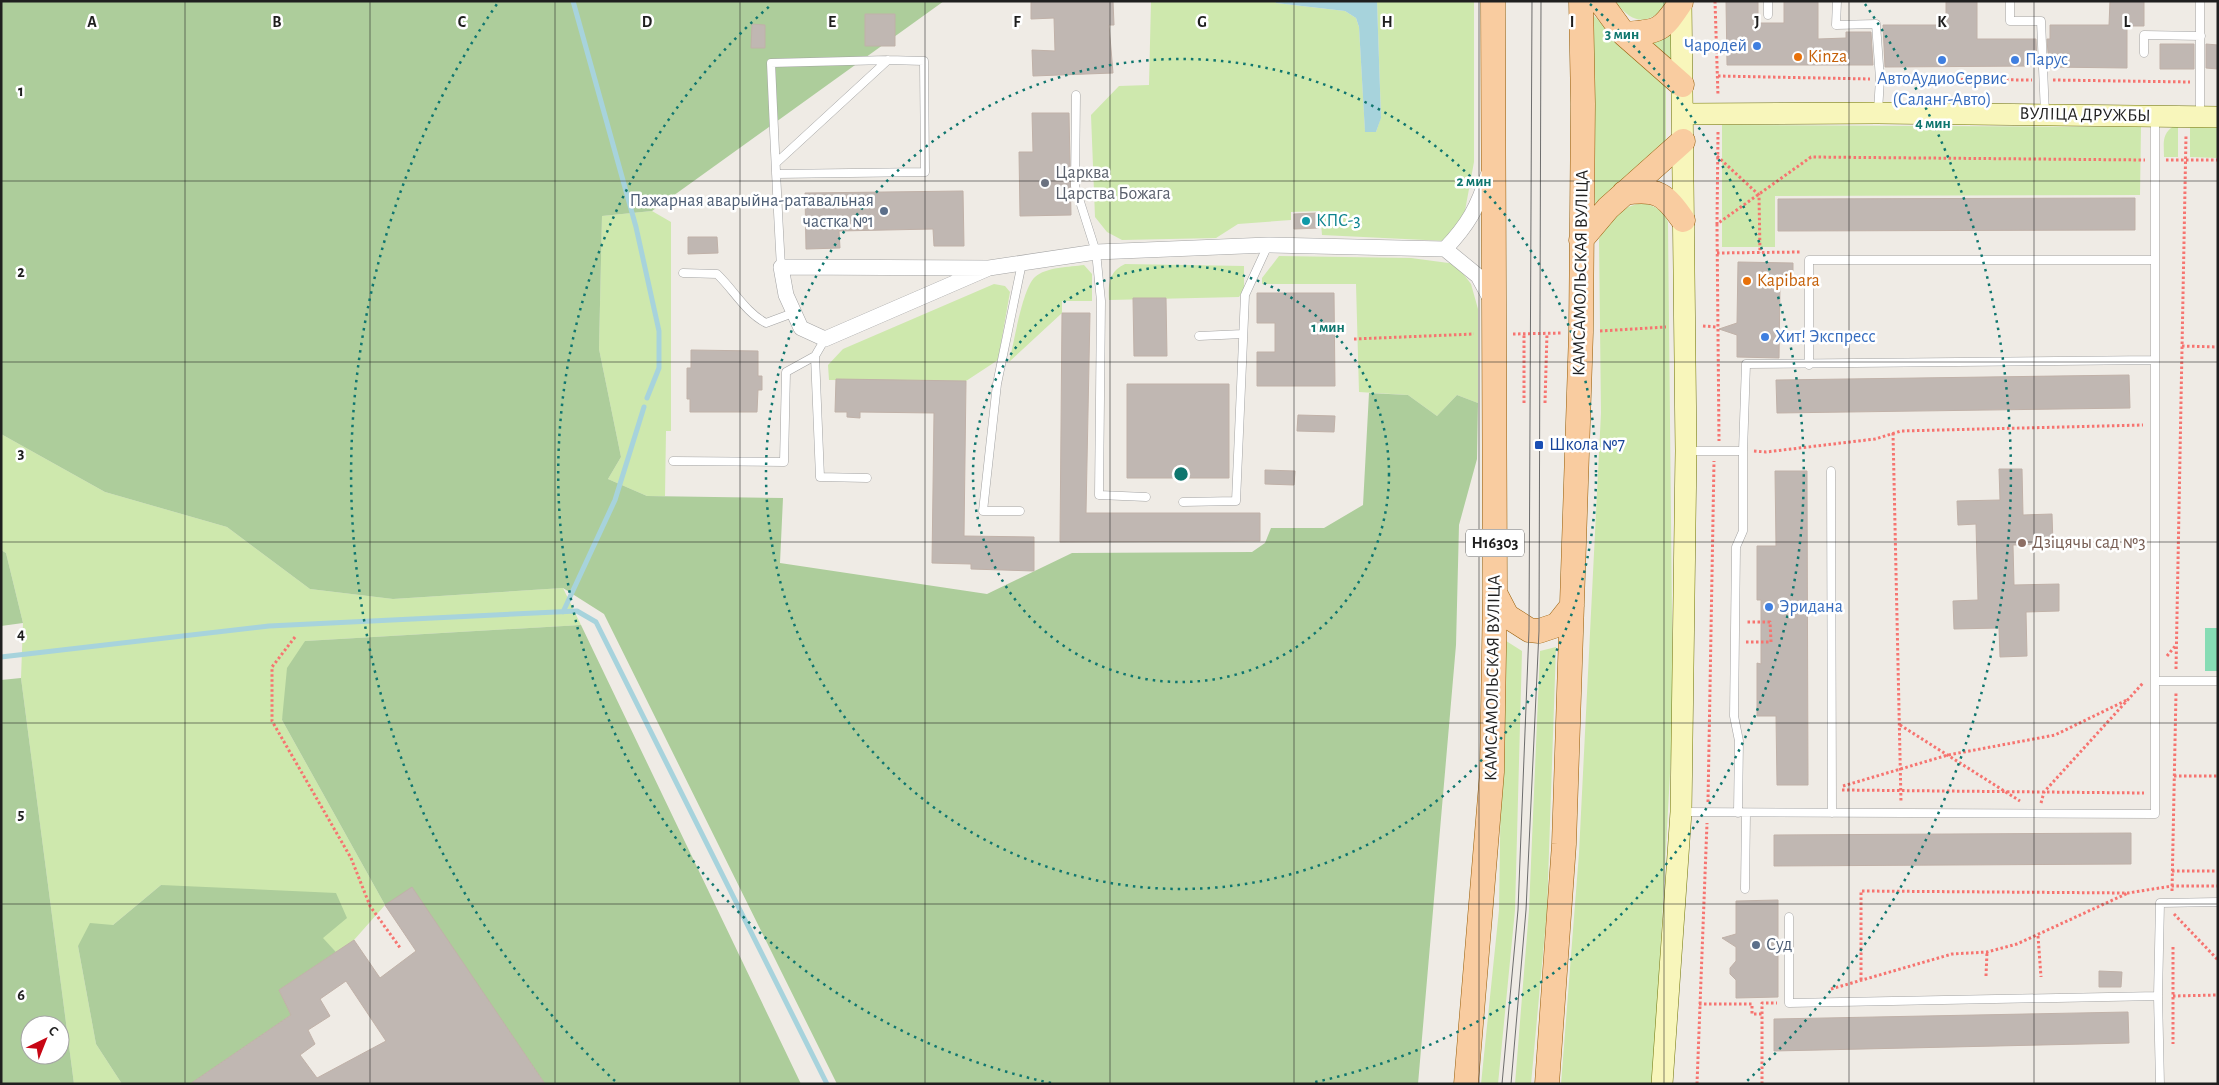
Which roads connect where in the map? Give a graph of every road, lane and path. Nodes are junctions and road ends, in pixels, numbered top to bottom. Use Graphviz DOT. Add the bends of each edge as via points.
graph roads {
  1 [pos="1493,1"];
  2 [pos="1581,1"];
  3 [pos="1600,1"];
  4 [pos="1715,1"];
  5 [pos="1768,1"];
  6 [pos="1837,1"];
  7 [pos="2010,1"];
  8 [pos="2200,1"];
  9 [pos="1681,2"];
  10 [pos="1768,15"];
  11 [pos="1624,34"];
  12 [pos="2201,36"];
  13 [pos="2144,53"];
  14 [pos="888,60"];
  15 [pos="1718,76"];
  16 [pos="1880,79"];
  17 [pos="2044,80"];
  18 [pos="2201,82"];
  19 [pos="1682,85"];
  20 [pos="1076,95"];
  21 [pos="1878,113"];
  22 [pos="1683,114"];
  23 [pos="1718,114"];
  24 [pos="2045,114"];
  25 [pos="2155,116"];
  26 [pos="2201,122"];
  27 [pos="1683,141"];
  28 [pos="1717,156"];
  29 [pos="2156,160"];
  30 [pos="2185,160"];
  31 [pos="2218,160"];
  32 [pos="1492,161"];
  33 [pos="776,162"];
  34 [pos="776,174"];
  35 [pos="1624,192"];
  36 [pos="1759,195"];
  37 [pos="1683,220"];
  38 [pos="1717,224"];
  39 [pos="1581,240"];
  40 [pos="1268,245"];
  41 [pos="1445,249"];
  42 [pos="1096,252"];
  43 [pos="1760,252"];
  44 [pos="1717,253"];
  45 [pos="1809,260"];
  46 [pos="2155,260"];
  47 [pos="1022,263"];
  48 [pos="781,267"];
  49 [pos="989,268"];
  50 [pos="683,273"];
  51 [pos="1494,308"];
  52 [pos="793,313"];
  53 [pos="1683,326"];
  54 [pos="1717,327"];
  55 [pos="1581,332"];
  56 [pos="1494,333"];
  57 [pos="1547,333"];
  58 [pos="1243,334"];
  59 [pos="1524,334"];
  60 [pos="1199,336"];
  61 [pos="825,339"];
  62 [pos="1354,339"];
  63 [pos="2182,346"];
  64 [pos="2218,347"];
  65 [pos="815,356"];
  66 [pos="2155,360"];
  67 [pos="1809,365"];
  68 [pos="1524,403"];
  69 [pos="1545,403"];
  70 [pos="2155,424"];
  71 [pos="1893,433"];
  72 [pos="1719,451"];
  73 [pos="1744,451"];
  74 [pos="1686,452"];
  75 [pos="673,461"];
  76 [pos="1831,471"];
  77 [pos="867,478"];
  78 [pos="1146,497"];
  79 [pos="1183,502"];
  80 [pos="1020,511"];
  81 [pos="1495,593"];
  82 [pos="1572,606"];
  83 [pos="1760,622"];
  84 [pos="295,637"];
  85 [pos="1761,642"];
  86 [pos="2155,681"];
  87 [pos="2176,681"];
  88 [pos="2218,681"];
  89 [pos="1900,725"];
  90 [pos="1948,755"];
  91 [pos="1900,769"];
  92 [pos="2174,776"];
  93 [pos="2218,776"];
  94 [pos="1832,790"];
  95 [pos="1901,790"];
  96 [pos="2006,791"];
  97 [pos="2044,792"];
  98 [pos="2155,793"];
  99 [pos="2174,793"];
  100 [pos="1681,812"];
  101 [pos="1708,812"];
  102 [pos="1738,813"];
  103 [pos="1746,813"];
  104 [pos="1832,813"];
  105 [pos="1902,813"];
  106 [pos="2039,814"];
  107 [pos="2172,871"];
  108 [pos="2218,871"];
  109 [pos="2172,886"];
  110 [pos="2218,886"];
  111 [pos="1745,889"];
  112 [pos="2128,892"];
  113 [pos="2172,902"];
  114 [pos="2218,902"];
  115 [pos="2173,913"];
  116 [pos="1789,918"];
  117 [pos="2173,923"];
  118 [pos="2038,936"];
  119 [pos="2173,942"];
  120 [pos="401,949"];
  121 [pos="1986,952"];
  122 [pos="2218,960"];
  123 [pos="1986,976"];
  124 [pos="2041,977"];
  125 [pos="1860,980"];
  126 [pos="1825,991"];
  127 [pos="2218,995"];
  128 [pos="2158,996"];
  129 [pos="1789,1003"];
  130 [pos="1699,1004"];
  131 [pos="1762,1014"];
  132 [pos="2173,1046"];
  133 [pos="1466,1084"];
  134 [pos="1547,1084"];
  135 [pos="1662,1084"];
  136 [pos="1697,1084"];
  137 [pos="1762,1084"];
  138 [pos="2160,1084"];
  1 -- 32 [label="main road, КАМСАМОЛЬСКАЯ ВУЛІЦА / Н16303"];
  2 -- 39 [label="main road, КАМСАМОЛЬСКАЯ ВУЛІЦА"];
  3 -- 11 [label="main road"];
  4 -- 15 [label="path"];
  5 -- 10 [label="lane"];
  6 -- 16 [label="lane" via="1836,24 1876,24"];
  7 -- 17 [label="lane" via="2010,21 2041,21"];
  8 -- 12 [label="lane"];
  9 -- 11 [label="main road" via="1665,26"];
  9 -- 19 [label="street"];
  11 -- 19 [label="main road"];
  12 -- 13 [label="lane" via="2144,35"];
  12 -- 18 [label="lane"];
  14 -- 33 [label="lane"];
  14 -- 33 [label="lane" via="771,63"];
  14 -- 34 [label="lane" via="924,61 925,172"];
  15 -- 16 [label="path"];
  15 -- 23 [label="path"];
  16 -- 17 [label="path"];
  16 -- 21 [label="lane"];
  17 -- 18 [label="path"];
  17 -- 24 [label="lane"];
  18 -- 26 [label="lane"];
  19 -- 22 [label="street"];
  20 -- 42 [label="lane" via="1075,186"];
  21 -- 23 [label="street, ВУЛІЦА ДРУЖБЫ"];
  21 -- 24 [label="street, ВУЛІЦА ДРУЖБЫ"];
  22 -- 23 [label="street, ВУЛІЦА ДРУЖБЫ"];
  22 -- 27 [label="street"];
  23 -- 28 [label="path"];
  24 -- 25 [label="street, ВУЛІЦА ДРУЖБЫ"];
  25 -- 26 [label="street, ВУЛІЦА ДРУЖБЫ"];
  25 -- 29 [label="lane"];
  26 -- 30 [label="path"];
  27 -- 35 [label="main road"];
  27 -- 37 [label="street"];
  28 -- 36 [label="path"];
  28 -- 38 [label="path"];
  29 -- 30 [label="path"];
  29 -- 36 [label="path" via="1812,157"];
  29 -- 46 [label="lane"];
  30 -- 31 [label="path"];
  30 -- 63 [label="path"];
  32 -- 41 [label="street" via="1480,200 1464,229"];
  32 -- 51 [label="main road, КАМСАМОЛЬСКАЯ ВУЛІЦА / Н16303"];
  33 -- 34 [label="lane"];
  34 -- 48 [label="lane"];
  35 -- 37 [label="main road" via="1646,189 1668,198"];
  35 -- 39 [label="main road"];
  36 -- 38 [label="path"];
  36 -- 43 [label="path"];
  37 -- 53 [label="street"];
  38 -- 44 [label="path"];
  39 -- 55 [label="main road, КАМСАМОЛЬСКАЯ ВУЛІЦА"];
  40 -- 41 [label="street"];
  40 -- 42 [label="street"];
  40 -- 58 [label="lane" via="1245,295"];
  41 -- 51 [label="street" via="1478,276"];
  42 -- 47 [label="street"];
  42 -- 78 [label="lane" via="1101,300 1099,495"];
  43 -- 44 [label="path"];
  43 -- 45 [label="path" via="1802,252"];
  44 -- 54 [label="path"];
  45 -- 46 [label="lane"];
  45 -- 67 [label="lane"];
  46 -- 66 [label="lane"];
  47 -- 49 [label="street"];
  47 -- 80 [label="lane" via="997,384 983,511"];
  48 -- 49 [label="street"];
  48 -- 52 [label="street"];
  49 -- 61 [label="street"];
  50 -- 52 [label="lane" via="718,274 753,316 766,323"];
  51 -- 56 [label="main road, КАМСАМОЛЬСКАЯ ВУЛІЦА / Н16303"];
  52 -- 61 [label="street" via="801,328"];
  53 -- 54 [label="path"];
  53 -- 55 [label="path"];
  53 -- 74 [label="street"];
  54 -- 72 [label="path"];
  55 -- 57 [label="path"];
  55 -- 82 [label="main road, КАМСАМОЛЬСКАЯ ВУЛІЦА"];
  56 -- 59 [label="path"];
  56 -- 62 [label="path"];
  56 -- 81 [label="main road, КАМСАМОЛЬСКАЯ ВУЛІЦА / Н16303"];
  57 -- 59 [label="path"];
  57 -- 69 [label="path"];
  58 -- 60 [label="lane"];
  58 -- 79 [label="lane" via="1236,501"];
  59 -- 68 [label="path"];
  61 -- 65 [label="lane"];
  63 -- 64 [label="path"];
  63 -- 87 [label="path"];
  65 -- 75 [label="lane" via="786,372 784,462"];
  65 -- 77 [label="lane" via="820,477"];
  66 -- 67 [label="lane"];
  66 -- 70 [label="lane"];
  67 -- 73 [label="lane" via="1746,364"];
  70 -- 71 [label="path"];
  70 -- 86 [label="lane"];
  71 -- 73 [label="path" via="1875,439 1766,452"];
  71 -- 89 [label="path"];
  72 -- 73 [label="lane"];
  72 -- 74 [label="lane"];
  72 -- 101 [label="path" via="1712,465"];
  73 -- 102 [label="lane" via="1743,531 1736,547 1734,716 1739,741"];
  74 -- 100 [label="street"];
  76 -- 94 [label="lane"];
  81 -- 82 [label="main road" via="1506,616 1529,630 1539,631 1557,625"];
  81 -- 133 [label="main road, КАМСАМОЛЬСКАЯ ВУЛІЦА / Н16303" via="1492,772"];
  82 -- 134 [label="main road, КАМСАМОЛЬСКАЯ ВУЛІЦА" via="1564,844"];
  83 -- 85 [label="path" via="1770,622 1771,642"];
  84 -- 120 [label="path" via="272,666 272,721 350,858 370,906"];
  86 -- 87 [label="lane"];
  86 -- 98 [label="lane"];
  87 -- 88 [label="lane"];
  87 -- 92 [label="path"];
  89 -- 90 [label="path"];
  89 -- 91 [label="path"];
  90 -- 91 [label="path"];
  90 -- 96 [label="path"];
  90 -- 97 [label="path" via="2055,735 2132,697"];
  91 -- 94 [label="path"];
  91 -- 95 [label="path"];
  92 -- 93 [label="path"];
  92 -- 99 [label="path"];
  94 -- 95 [label="path"];
  94 -- 104 [label="lane"];
  95 -- 96 [label="path"];
  95 -- 105 [label="path"];
  96 -- 97 [label="path"];
  96 -- 106 [label="path"];
  97 -- 98 [label="path"];
  98 -- 99 [label="path"];
  98 -- 106 [label="lane" via="2154,814"];
  99 -- 107 [label="path"];
  100 -- 101 [label="lane"];
  100 -- 135 [label="street"];
  101 -- 102 [label="lane"];
  101 -- 130 [label="path"];
  102 -- 103 [label="lane"];
  103 -- 104 [label="lane"];
  103 -- 111 [label="lane"];
  104 -- 105 [label="lane"];
  105 -- 106 [label="lane"];
  107 -- 108 [label="path"];
  107 -- 109 [label="path"];
  109 -- 110 [label="path"];
  109 -- 112 [label="path"];
  109 -- 113 [label="path"];
  112 -- 118 [label="path"];
  112 -- 125 [label="path" via="1861,891"];
  113 -- 114 [label="lane"];
  113 -- 115 [label="path"];
  113 -- 128 [label="lane" via="2160,903"];
  115 -- 117 [label="path"];
  115 -- 122 [label="path"];
  116 -- 129 [label="lane"];
  118 -- 121 [label="path"];
  118 -- 124 [label="path"];
  119 -- 132 [label="path"];
  121 -- 123 [label="path"];
  121 -- 125 [label="path" via="1952,954"];
  125 -- 126 [label="path"];
  127 -- 128 [label="path"];
  128 -- 129 [label="lane"];
  128 -- 138 [label="lane"];
  129 -- 131 [label="path" via="1762,1003"];
  130 -- 131 [label="path" via="1752,1004 1752,1014"];
  130 -- 136 [label="path"];
  131 -- 137 [label="path"];
}
